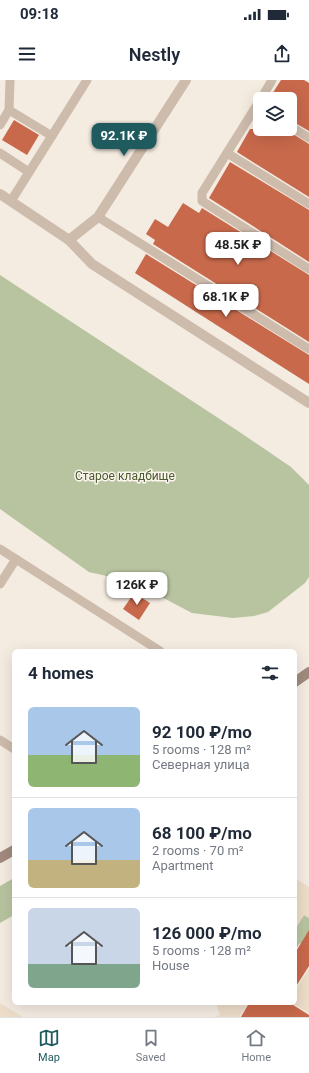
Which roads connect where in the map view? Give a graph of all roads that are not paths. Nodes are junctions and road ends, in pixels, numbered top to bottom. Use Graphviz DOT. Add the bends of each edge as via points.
graph roads {
  1 [pos="10,80"];
  2 [pos="87,80"];
  3 [pos="186,80"];
  4 [pos="272,80"];
  5 [pos="265,92"];
  6 [pos="9,110"];
  7 [pos="253,112"];
  8 [pos="0,125"];
  9 [pos="297,130"];
  10 [pos="52,136"];
  11 [pos="309,138"];
  12 [pos="0,153"];
  13 [pos="227,153"];
  14 [pos="30,172"];
  15 [pos="0,194"];
  16 [pos="11,201"];
  17 [pos="309,204"];
  18 [pos="98,217"];
  19 [pos="69,240"];
  20 [pos="309,269"];
  21 [pos="309,349"];
  22 [pos="309,403"];
  23 [pos="0,549"];
  24 [pos="16,559"];
  25 [pos="0,584"];
  26 [pos="157,649"];
  27 [pos="309,672"];
  28 [pos="297,681"];
  29 [pos="0,740"];
  30 [pos="12,748"];
  31 [pos="12,851"];
  32 [pos="0,858"];
  1 -- 6 [label="lane"];
  2 -- 10 [label="lane"];
  3 -- 18 [label="street"];
  4 -- 5 [label="lane"];
  6 -- 8 [label="lane"];
  6 -- 10 [label="lane"];
  7 -- 13 [label="lane"];
  9 -- 11 [label="lane"];
  10 -- 14 [label="lane"];
  12 -- 14 [label="lane"];
  13 -- 17 [label="lane"];
  13 -- 20 [label="lane" via="202,193 202,201"];
  14 -- 16 [label="lane"];
  15 -- 16 [label="street"];
  16 -- 19 [label="street"];
  18 -- 19 [label="street"];
  18 -- 21 [label="lane"];
  19 -- 22 [label="street" via="92,264"];
  23 -- 24 [label="lane"];
  24 -- 25 [label="lane"];
  24 -- 26 [label="lane"];
  27 -- 28 [label="main road"];
  29 -- 30 [label="lane"];
  31 -- 32 [label="main road"];
}
